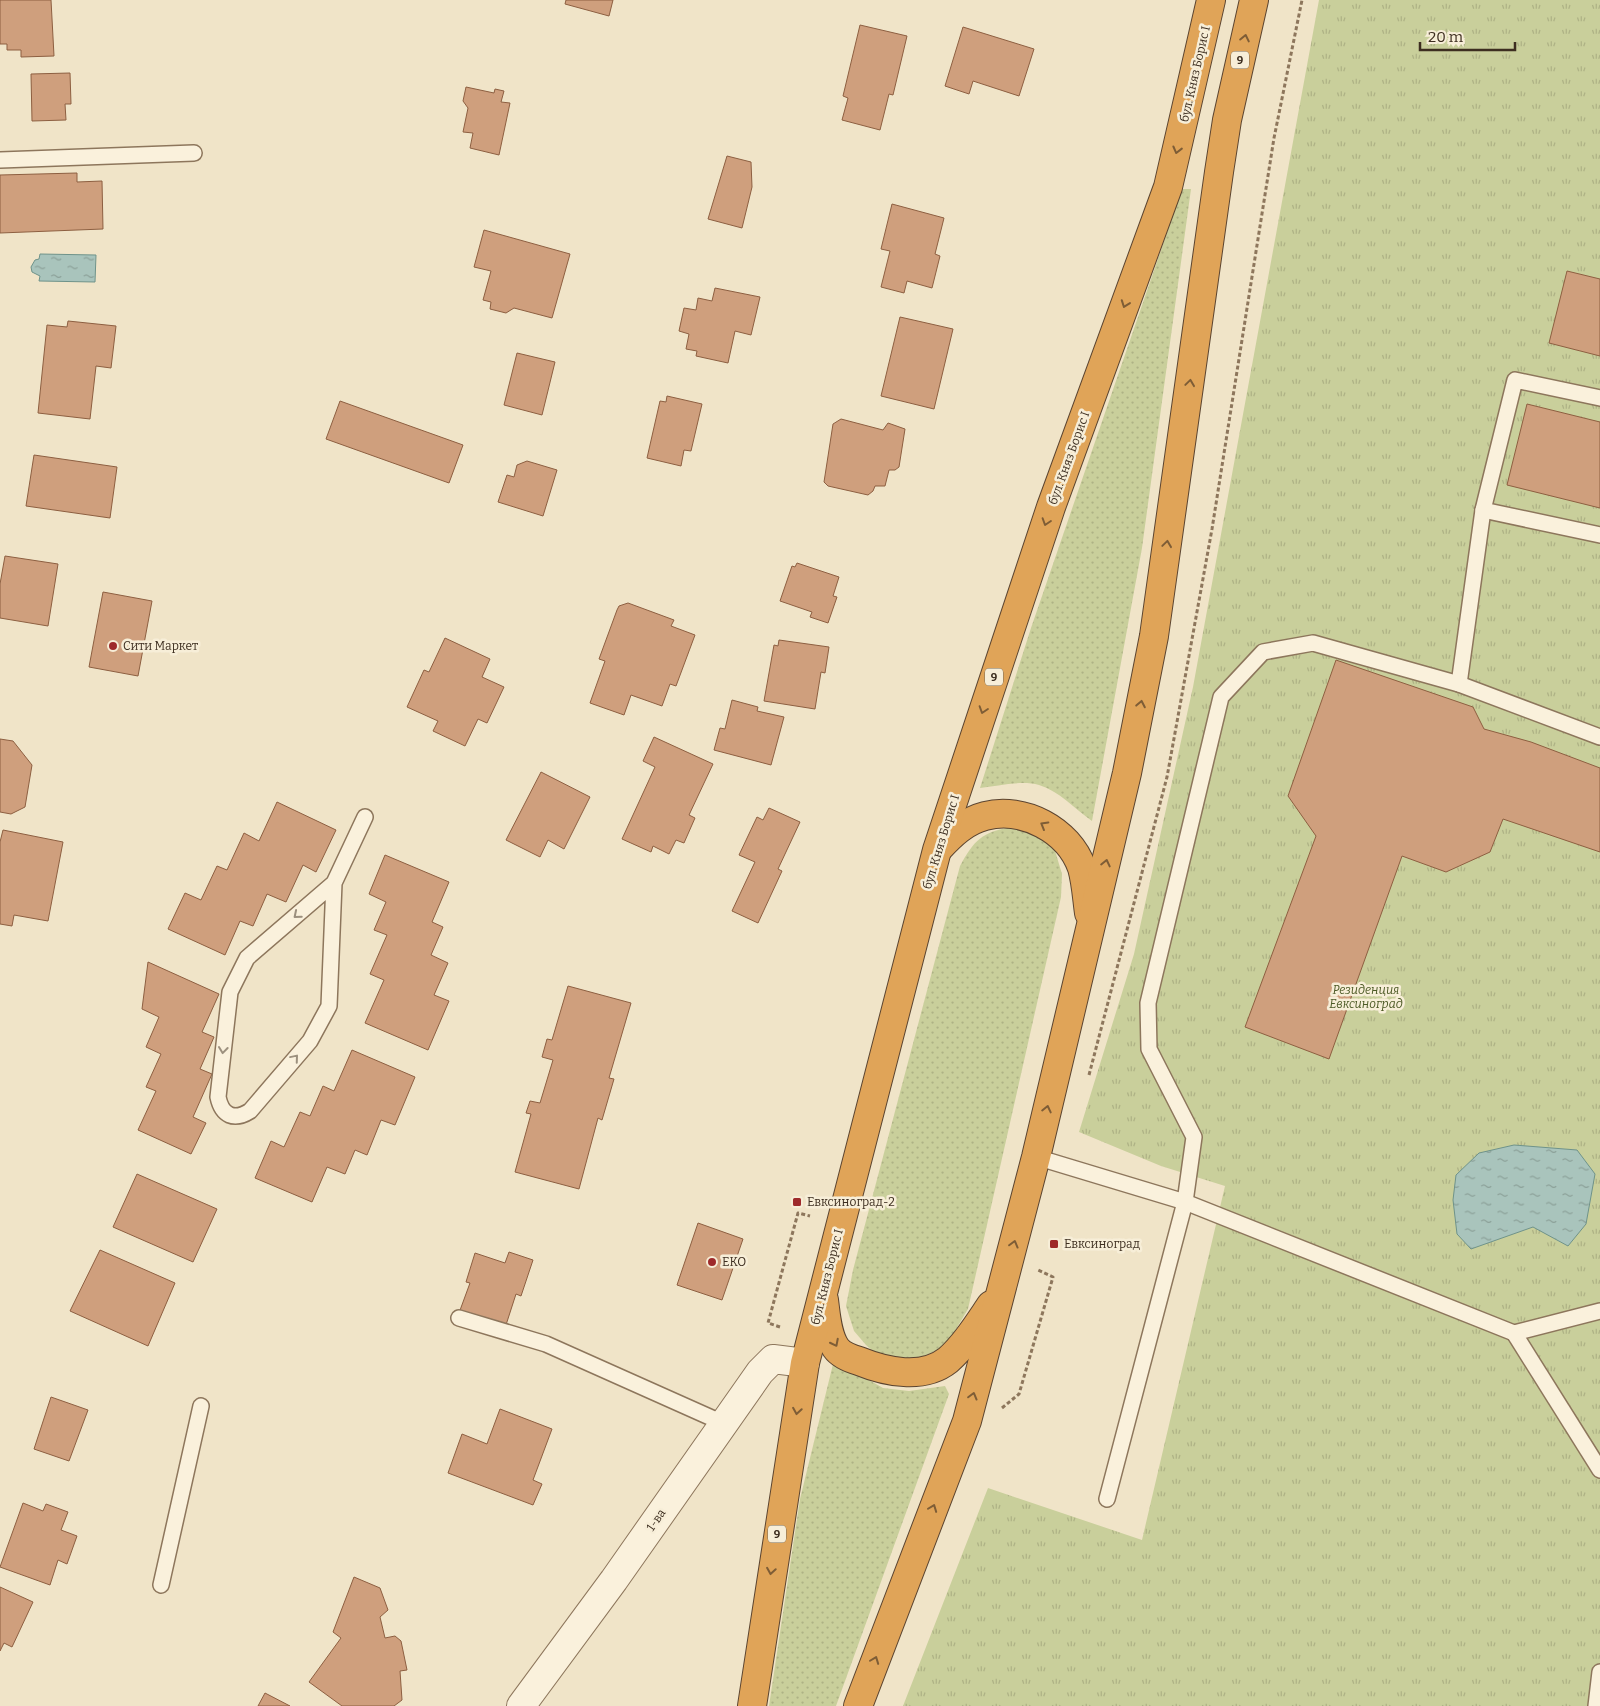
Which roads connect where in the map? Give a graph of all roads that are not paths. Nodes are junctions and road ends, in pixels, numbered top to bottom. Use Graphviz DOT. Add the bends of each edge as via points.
graph roads {
  1 [pos="1211,0"];
  2 [pos="1254,0"];
  3 [pos="194,153"];
  4 [pos="0,160"];
  5 [pos="1600,398"];
  6 [pos="1484,510"];
  7 [pos="1600,535"];
  8 [pos="1459,684"];
  9 [pos="1600,737"];
  10 [pos="365,816"];
  11 [pos="937,850"];
  12 [pos="334,883"];
  13 [pos="1091,927"];
  14 [pos="1036,1157"];
  15 [pos="1185,1202"];
  16 [pos="1001,1291"];
  17 [pos="824,1296"];
  18 [pos="1600,1311"];
  19 [pos="459,1318"];
  20 [pos="1514,1333"];
  21 [pos="804,1363"];
  22 [pos="202,1406"];
  23 [pos="723,1424"];
  24 [pos="1600,1470"];
  25 [pos="1107,1499"];
  26 [pos="161,1585"];
  27 [pos="1600,1672"];
  28 [pos="521,1706"];
  29 [pos="752,1706"];
  30 [pos="858,1706"];
  31 [pos="1596,1706"];
  1 -- 11 [label="highway, бул. Княз Борис I / 9, one-way" via="1168,187 1051,507"];
  13 -- 2 [label="highway, 9, one-way" via="1128,773 1154,636 1227,120"];
  3 -- 4 [label="lane"];
  5 -- 6 [label="lane" via="1514,380"];
  6 -- 7 [label="lane"];
  6 -- 8 [label="lane"];
  8 -- 9 [label="lane"];
  8 -- 15 [label="lane" via="1314,643 1263,652 1221,697 1148,1004 1149,1049 1194,1137"];
  10 -- 12 [label="lane"];
  13 -- 11 [label="highway, one-way" via="1082,867 1066,841 1043,823 1014,814 985,816 958,829"];
  11 -- 17 [label="highway, бул. Княз Борис I / 9"];
  12 -- 12 [label="lane, one-way" via="247,958 230,992 218,1097 220,1107 233,1117 250,1111 310,1041 329,1006"];
  14 -- 13 [label="highway, 9, one-way"];
  14 -- 15 [label="lane"];
  16 -- 14 [label="highway, 9, one-way"];
  15 -- 20 [label="lane"];
  15 -- 25 [label="lane"];
  17 -- 16 [label="highway, one-way" via="829,1330 837,1349 874,1367 906,1372 929,1370 947,1360 971,1335"];
  30 -- 16 [label="highway, 9, one-way" via="966,1421"];
  17 -- 21 [label="highway, бул. Княз Борис I / 9"];
  18 -- 20 [label="lane"];
  19 -- 23 [label="lane" via="546,1344"];
  20 -- 24 [label="lane"];
  21 -- 23 [label="street, 1-ва" via="773,1359"];
  21 -- 29 [label="highway, бул. Княз Борис I / 9, one-way"];
  22 -- 26 [label="lane"];
  23 -- 28 [label="street, 1-ва"];
  27 -- 31 [label="lane"];
}
